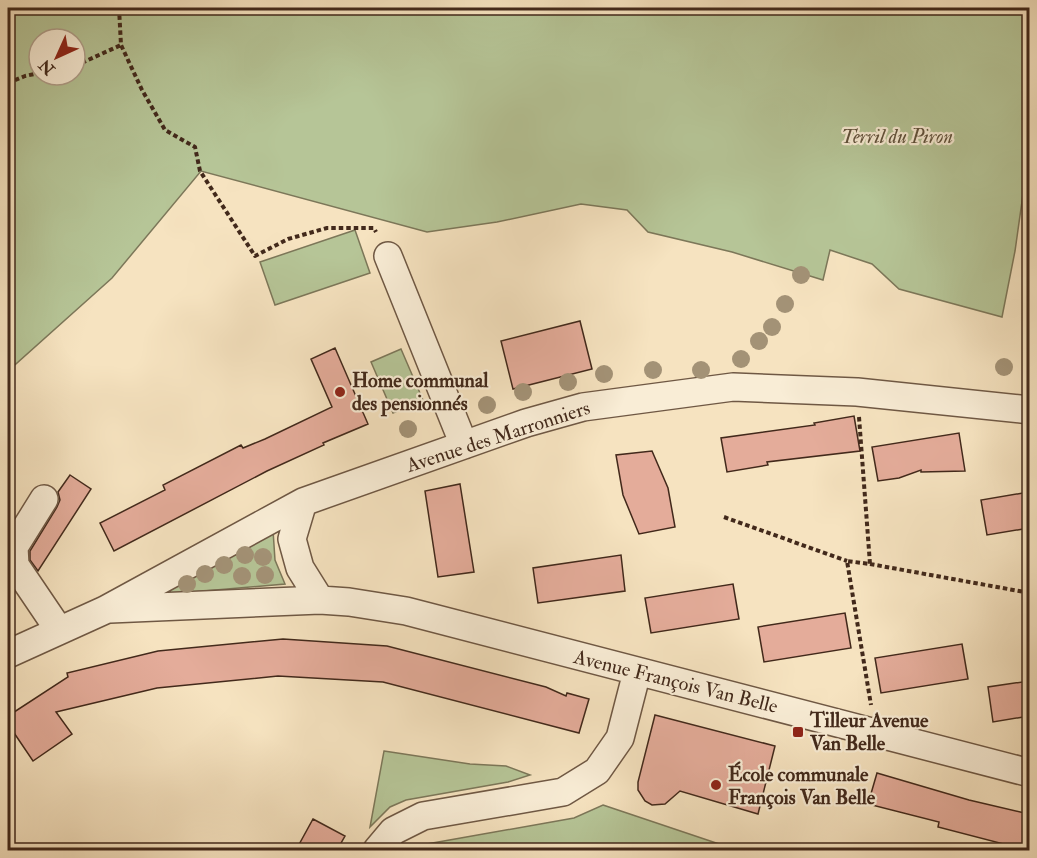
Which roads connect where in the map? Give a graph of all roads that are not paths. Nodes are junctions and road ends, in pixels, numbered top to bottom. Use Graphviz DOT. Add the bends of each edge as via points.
graph roads {
  1 [pos="388,256"];
  2 [pos="1029,410"];
  3 [pos="464,445"];
  4 [pos="44,499"];
  5 [pos="303,502"];
  6 [pos="320,600"];
  7 [pos="105,610"];
  8 [pos="58,630"];
  9 [pos="8,654"];
  10 [pos="637,672"];
  11 [pos="1029,773"];
  12 [pos="377,850"];
  1 -- 3 [label="street"];
  2 -- 3 [label="street, Avenue des Marronniers" via="857,392 733,387 594,405"];
  3 -- 5 [label="street, Avenue des Marronniers"];
  4 -- 8 [label="street" via="14,547 15,565"];
  5 -- 6 [label="street" via="292,539 300,568"];
  5 -- 7 [label="street, Avenue des Marronniers"];
  6 -- 7 [label="street, Avenue François Van Belle"];
  6 -- 10 [label="street, Avenue François Van Belle" via="406,611"];
  7 -- 8 [label="street, Avenue des Marronniers"];
  8 -- 9 [label="street, Avenue des Marronniers"];
  10 -- 11 [label="street, Avenue François Van Belle"];
  10 -- 12 [label="street" via="620,738 597,771 563,792 423,816 393,831"];
}
